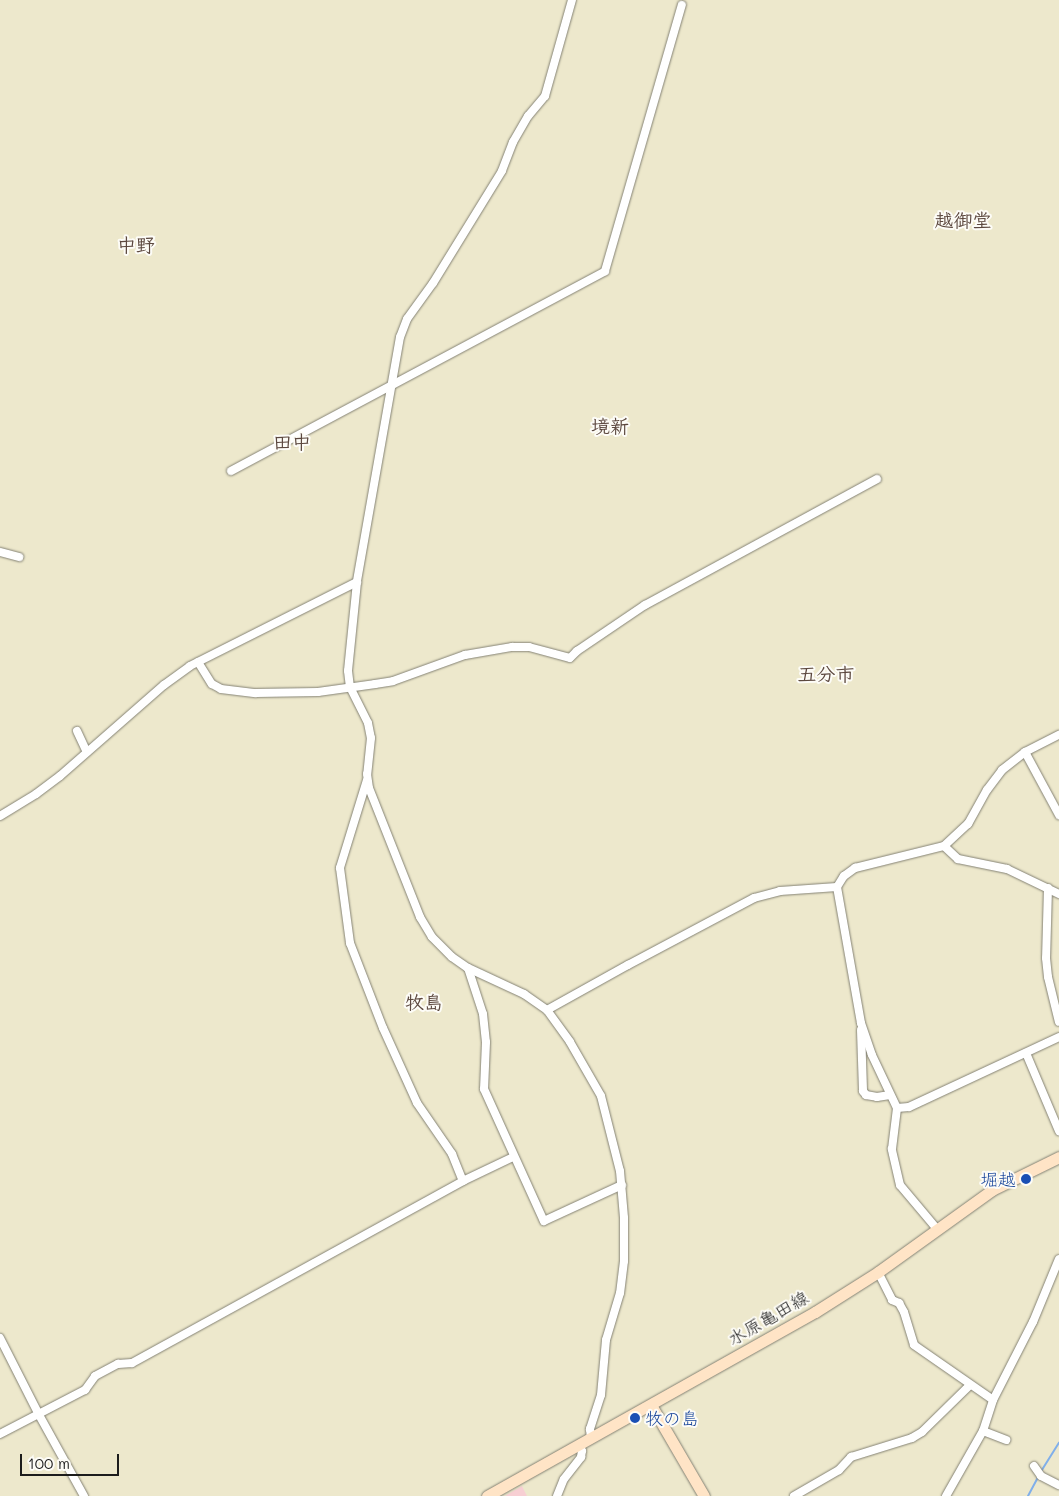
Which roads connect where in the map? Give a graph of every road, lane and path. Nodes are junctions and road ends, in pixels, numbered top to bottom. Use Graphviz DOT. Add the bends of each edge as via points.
graph roads {
  1 [pos="572,0"];
  2 [pos="682,4"];
  3 [pos="391,385"];
  4 [pos="232,471"];
  5 [pos="877,479"];
  6 [pos="0,552"];
  7 [pos="19,557"];
  8 [pos="358,582"];
  9 [pos="198,662"];
  10 [pos="351,688"];
  11 [pos="77,731"];
  12 [pos="1059,735"];
  13 [pos="87,752"];
  14 [pos="1025,752"];
  15 [pos="368,778"];
  16 [pos="1059,815"];
  17 [pos="0,816"];
  18 [pos="944,846"];
  19 [pos="837,887"];
  20 [pos="1048,888"];
  21 [pos="1059,894"];
  22 [pos="468,968"];
  23 [pos="547,1010"];
  24 [pos="1059,1022"];
  25 [pos="862,1024"];
  26 [pos="1059,1037"];
  27 [pos="1026,1053"];
  28 [pos="890,1096"];
  29 [pos="897,1108"];
  30 [pos="1059,1131"];
  31 [pos="513,1157"];
  32 [pos="1059,1157"];
  33 [pos="463,1181"];
  34 [pos="622,1185"];
  35 [pos="937,1229"];
  36 [pos="1059,1258"];
  37 [pos="878,1272"];
  38 [pos="0,1338"];
  39 [pos="970,1385"];
  40 [pos="993,1400"];
  41 [pos="651,1405"];
  42 [pos="38,1413"];
  43 [pos="984,1431"];
  44 [pos="0,1434"];
  45 [pos="591,1438"];
  46 [pos="1006,1440"];
  47 [pos="578,1445"];
  48 [pos="1034,1466"];
  49 [pos="1059,1485"];
  50 [pos="84,1496"];
  51 [pos="487,1496"];
  52 [pos="557,1496"];
  53 [pos="704,1496"];
  54 [pos="794,1496"];
  55 [pos="946,1496"];
  1 -- 3 [label="street" via="545,96 528,116 502,171 407,319 400,337"];
  2 -- 3 [label="street" via="605,271"];
  3 -- 4 [label="street"];
  3 -- 8 [label="street"];
  5 -- 10 [label="street" via="645,605 570,658 512,647 465,655 393,681"];
  6 -- 7 [label="street"];
  8 -- 9 [label="street"];
  8 -- 10 [label="street" via="348,672"];
  9 -- 10 [label="street" via="212,684 221,689 256,693"];
  9 -- 13 [label="street" via="164,685"];
  10 -- 15 [label="street" via="368,723 371,738"];
  11 -- 13 [label="street"];
  12 -- 14 [label="street"];
  13 -- 17 [label="street" via="36,794"];
  14 -- 16 [label="street"];
  14 -- 18 [label="street" via="1002,770 968,824"];
  15 -- 22 [label="street" via="369,788 420,917 432,937"];
  15 -- 33 [label="street" via="340,868 350,943 383,1028 417,1102 452,1154"];
  18 -- 19 [label="street" via="855,868"];
  18 -- 20 [label="street" via="958,859 1007,869"];
  19 -- 23 [label="street" via="780,891 754,898"];
  19 -- 25 [label="street"];
  20 -- 21 [label="street"];
  20 -- 24 [label="street" via="1046,958"];
  22 -- 23 [label="street" via="524,994"];
  22 -- 31 [label="street" via="483,1014 486,1042 484,1089"];
  23 -- 34 [label="street" via="599,1090 615,1145"];
  25 -- 28 [label="street"];
  25 -- 28 [label="street" via="863,1091 866,1095"];
  26 -- 27 [label="street"];
  27 -- 29 [label="street" via="909,1106"];
  27 -- 30 [label="street"];
  28 -- 29 [label="street"];
  29 -- 35 [label="street" via="892,1149 900,1184"];
  31 -- 33 [label="street"];
  31 -- 34 [label="street" via="544,1221"];
  32 -- 35 [label="main road, 水原亀田線" via="992,1190"];
  33 -- 42 [label="street" via="132,1363 118,1364 95,1376 85,1390"];
  34 -- 45 [label="street" via="624,1261 620,1293 606,1340 601,1395 590,1429"];
  35 -- 37 [label="main road, 水原亀田線"];
  36 -- 40 [label="street" via="1033,1322"];
  37 -- 39 [label="street" via="892,1300 899,1303 904,1312 914,1345"];
  37 -- 41 [label="main road, 水原亀田線" via="815,1312"];
  38 -- 42 [label="street"];
  39 -- 40 [label="street"];
  39 -- 54 [label="street" via="922,1432 851,1457 839,1470"];
  40 -- 43 [label="street"];
  41 -- 45 [label="main road, 水原亀田線"];
  41 -- 53 [label="main road"];
  42 -- 44 [label="street"];
  42 -- 50 [label="street"];
  43 -- 46 [label="street"];
  43 -- 55 [label="street"];
  45 -- 47 [label="main road, 水原亀田線"];
  47 -- 51 [label="main road, 水原亀田線"];
  47 -- 52 [label="street" via="582,1451 581,1458 564,1479"];
  48 -- 49 [label="street" via="1041,1476"];
}
